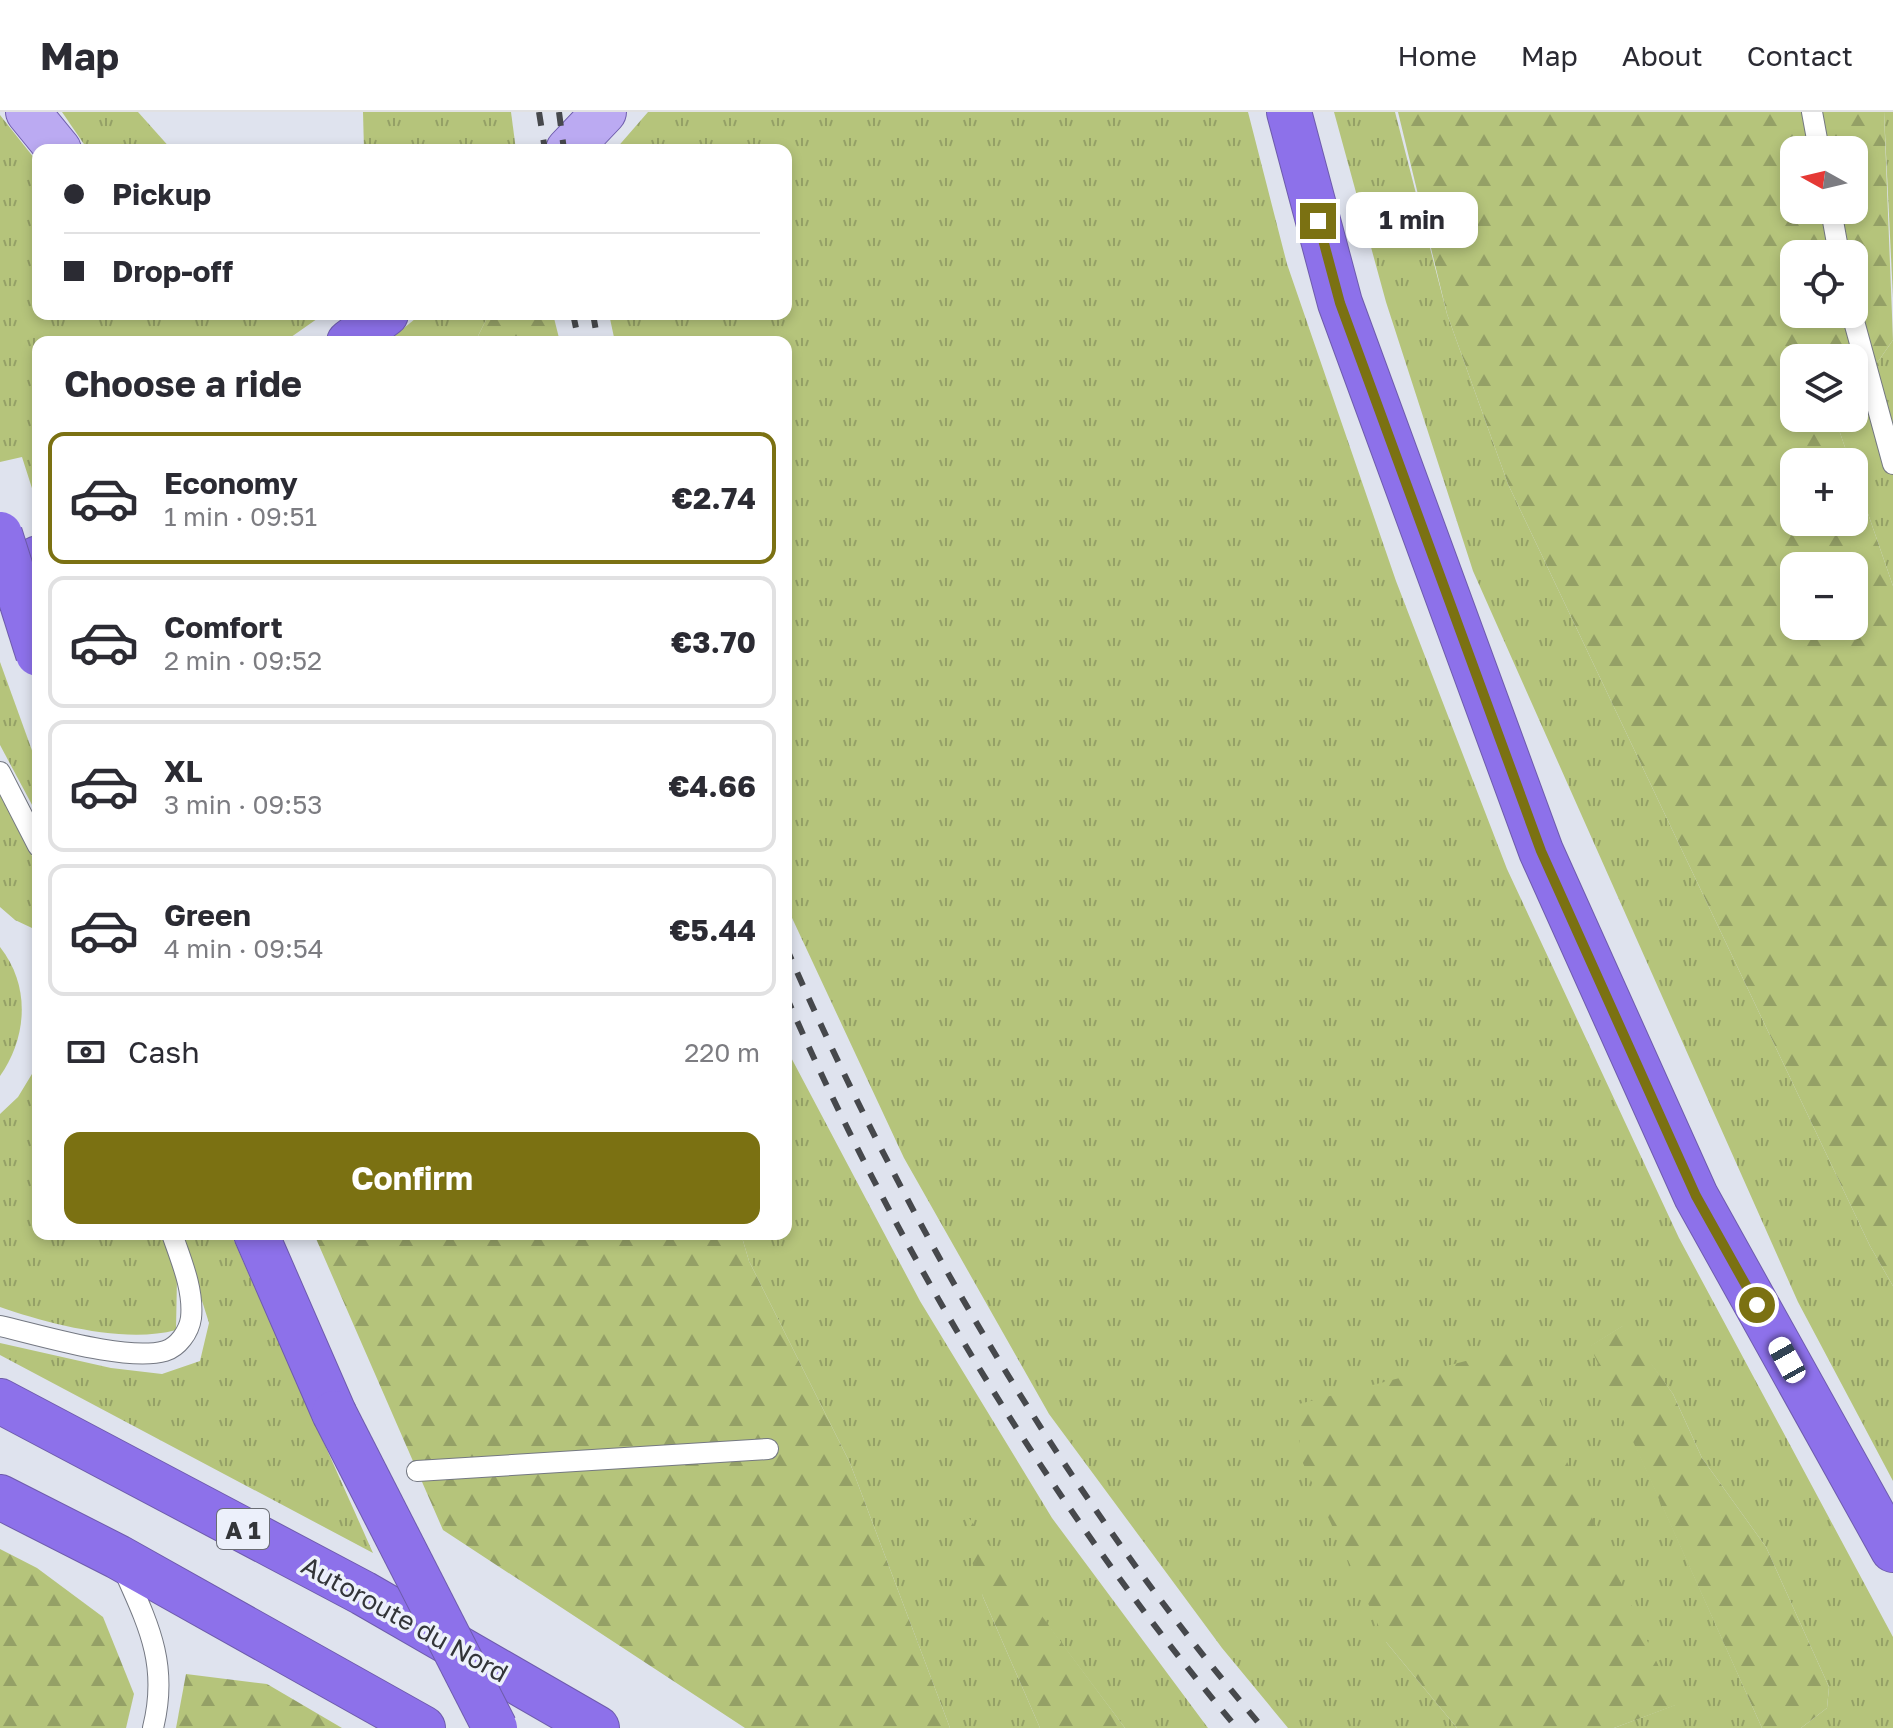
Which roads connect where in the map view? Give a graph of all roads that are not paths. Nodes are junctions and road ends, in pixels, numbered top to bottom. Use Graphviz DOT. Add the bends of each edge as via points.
graph roads {
  1 [pos="28,112"];
  2 [pos="604,112"];
  3 [pos="1289,112"];
  4 [pos="1812,112"];
  5 [pos="1816,136"];
  6 [pos="54,144"];
  7 [pos="574,144"];
  8 [pos="378,320"];
  9 [pos="1856,328"];
  10 [pos="357,336"];
  11 [pos="1893,464"];
  12 [pos="0,534"];
  13 [pos="32,562"];
  14 [pos="0,583"];
  15 [pos="32,635"];
  16 [pos="0,772"];
  17 [pos="32,834"];
  18 [pos="174,1240"];
  19 [pos="259,1240"];
  20 [pos="0,1326"];
  21 [pos="0,1401"];
  22 [pos="768,1449"];
  23 [pos="417,1471"];
  24 [pos="0,1497"];
  25 [pos="1893,1550"];
  26 [pos="118,1557"];
  27 [pos="153,1728"];
  28 [pos="423,1728"];
  29 [pos="495,1728"];
  30 [pos="597,1728"];
  1 -- 6 [label="main road"];
  2 -- 7 [label="main road"];
  3 -- 25 [label="highway" via="1340,303 1541,851 1696,1196"];
  4 -- 5 [label="lane"];
  8 -- 10 [label="highway"];
  9 -- 11 [label="lane"];
  12 -- 15 [label="highway, bridge"];
  13 -- 14 [label="highway"];
  16 -- 17 [label="lane"];
  18 -- 20 [label="lane" via="187,1279 191,1320 177,1345 165,1351 135,1353"];
  19 -- 29 [label="highway, bridge" via="334,1413"];
  21 -- 30 [label="highway, Autoroute du Nord / A 1" via="363,1593"];
  22 -- 23 [label="lane"];
  24 -- 26 [label="highway"];
  26 -- 27 [label="lane" via="156,1642"];
  26 -- 28 [label="highway"];
}
